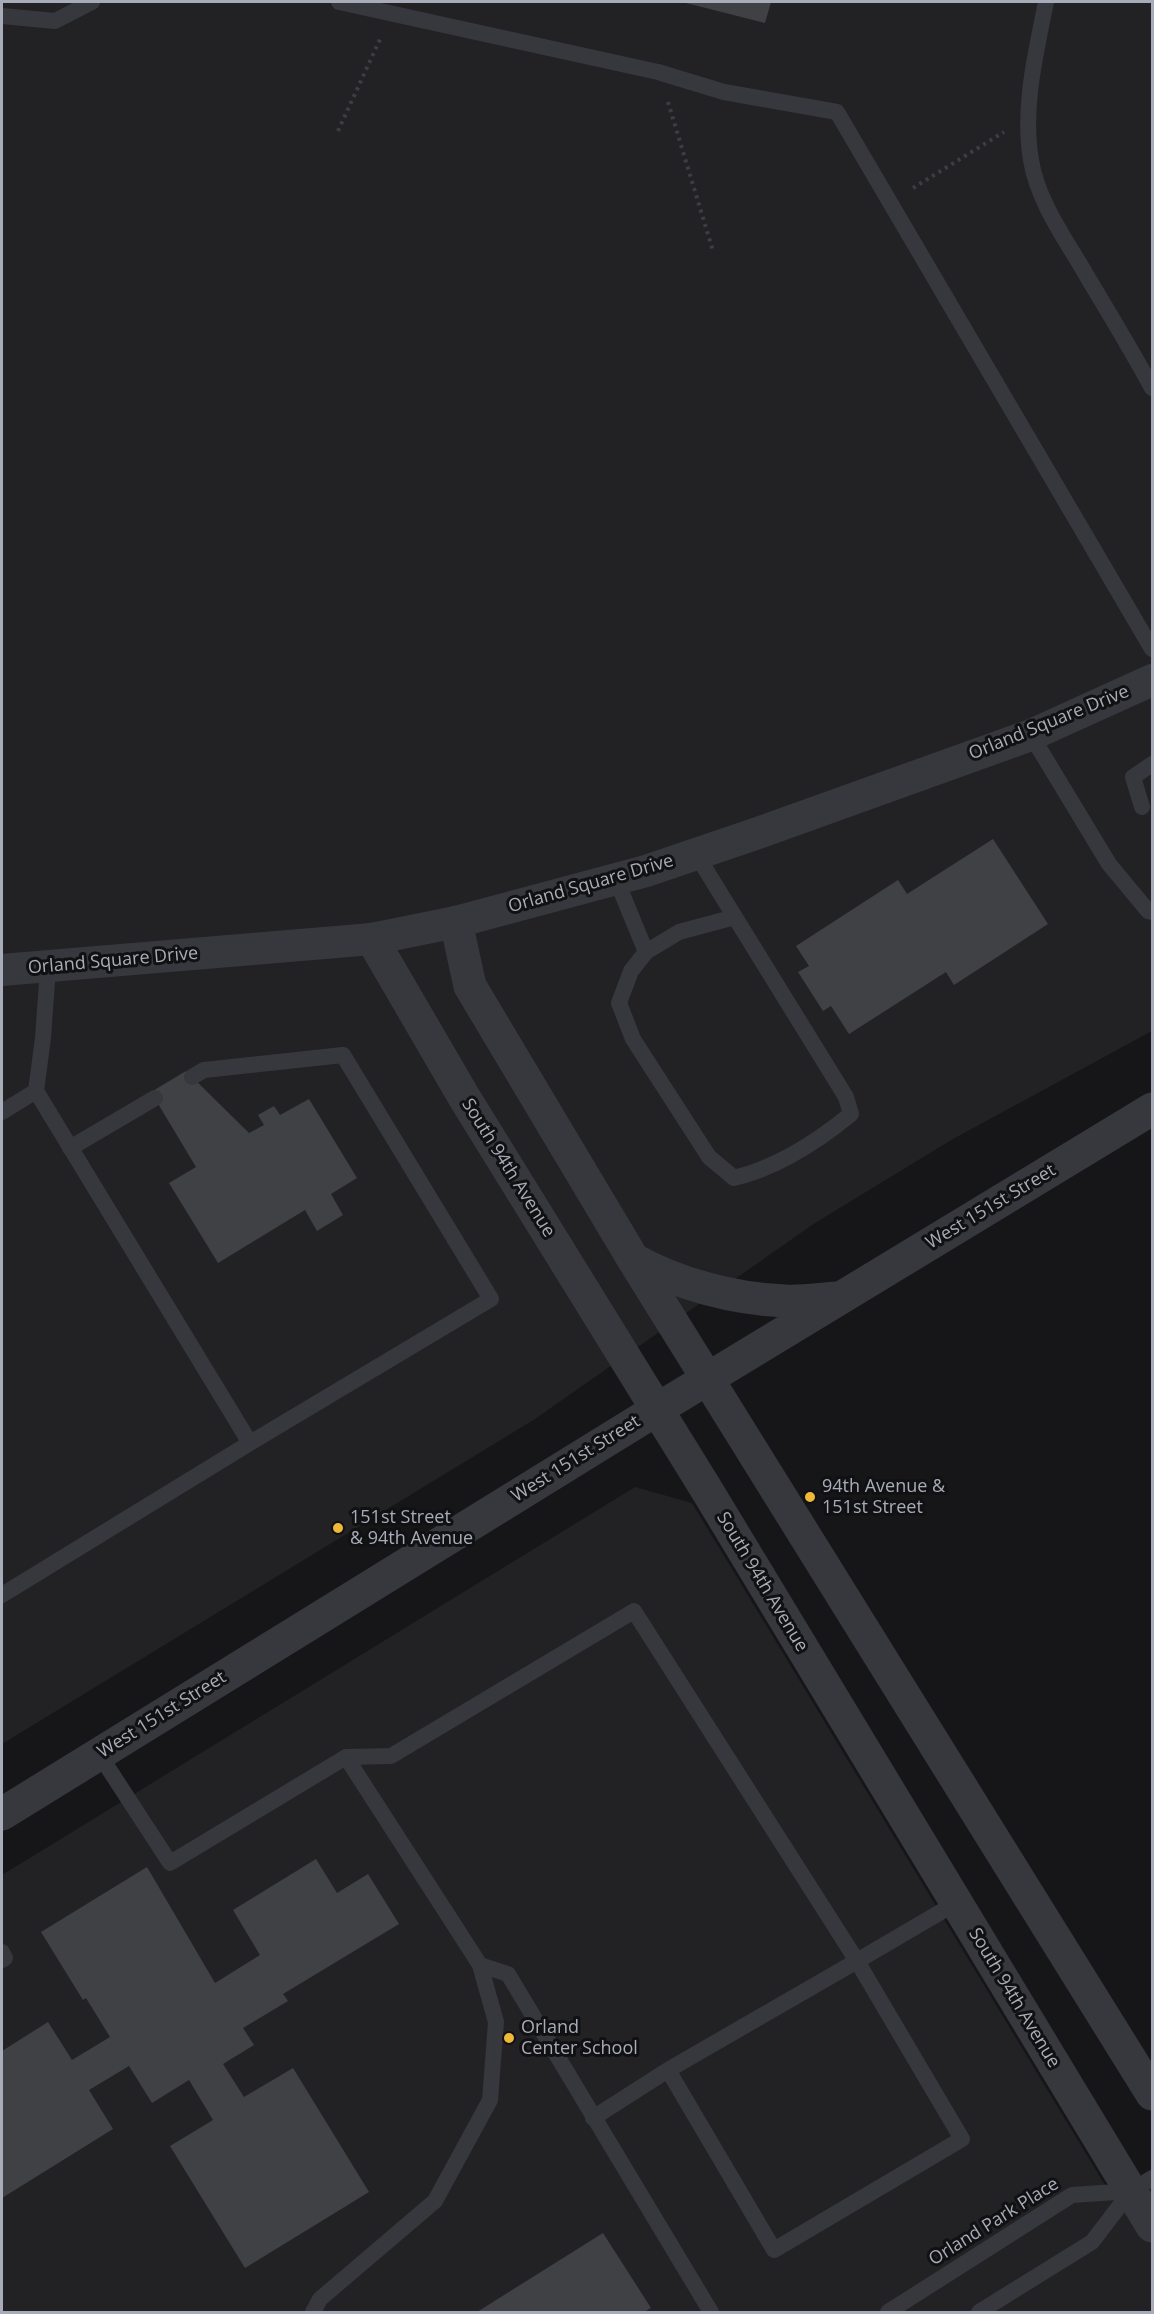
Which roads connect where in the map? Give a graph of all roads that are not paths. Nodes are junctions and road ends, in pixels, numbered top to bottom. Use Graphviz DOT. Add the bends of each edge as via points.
graph roads {
  1 [pos="92,2"];
  2 [pos="339,2"];
  3 [pos="1046,2"];
  4 [pos="2,16"];
  5 [pos="1152,388"];
  6 [pos="1152,648"];
  7 [pos="1152,680"];
  8 [pos="1031,735"];
  9 [pos="1152,764"];
  10 [pos="1142,807"];
  11 [pos="696,854"];
  12 [pos="616,879"];
  13 [pos="1152,912"];
  14 [pos="735,917"];
  15 [pos="456,922"];
  16 [pos="372,939"];
  17 [pos="646,952"];
  18 [pos="48,968"];
  19 [pos="2,970"];
  20 [pos="192,1077"];
  21 [pos="36,1091"];
  22 [pos="155,1098"];
  23 [pos="1152,1109"];
  24 [pos="2,1112"];
  25 [pos="70,1148"];
  26 [pos="633,1259"];
  27 [pos="841,1298"];
  28 [pos="707,1379"];
  29 [pos="656,1410"];
  30 [pos="250,1443"];
  31 [pos="2,1595"];
  32 [pos="99,1754"];
  33 [pos="346,1757"];
  34 [pos="2,1814"];
  35 [pos="956,1903"];
  36 [pos="2,1952"];
  37 [pos="2,1960"];
  38 [pos="857,1961"];
  39 [pos="480,1965"];
  40 [pos="668,2070"];
  41 [pos="1152,2094"];
  42 [pos="593,2118"];
  43 [pos="1142,2184"];
  44 [pos="1152,2226"];
  45 [pos="312,2313"];
  46 [pos="711,2313"];
  47 [pos="888,2313"];
  48 [pos="979,2313"];
  1 -- 4 [label="lane" via="55,21"];
  2 -- 6 [label="lane" via="658,72 724,92 837,112"];
  3 -- 5 [label="lane" via="1027,118 1030,159 1039,190 1057,225"];
  7 -- 8 [label="street, Orland Square Drive"];
  8 -- 11 [label="street, Orland Square Drive"];
  8 -- 13 [label="lane" via="1109,864"];
  9 -- 10 [label="lane" via="1133,777"];
  11 -- 12 [label="street, Orland Square Drive"];
  11 -- 14 [label="lane"];
  12 -- 15 [label="street, Orland Square Drive"];
  12 -- 17 [label="lane"];
  14 -- 17 [label="lane" via="679,932"];
  14 -- 17 [label="lane" via="846,1097 851,1114 832,1130 759,1172 734,1178 709,1157 633,1039 619,1003 631,971"];
  15 -- 16 [label="street, Orland Square Drive"];
  15 -- 26 [label="street" via="470,986"];
  16 -- 18 [label="street, Orland Square Drive"];
  16 -- 29 [label="street, South 94th Avenue"];
  18 -- 19 [label="street, Orland Square Drive"];
  18 -- 21 [label="lane"];
  20 -- 30 [label="lane" via="204,1070 343,1055 491,1299"];
  21 -- 24 [label="lane"];
  21 -- 25 [label="lane"];
  22 -- 25 [label="lane"];
  23 -- 27 [label="street, West 151st Street"];
  25 -- 30 [label="lane"];
  26 -- 27 [label="street" via="683,1282 738,1294 786,1301"];
  26 -- 28 [label="street"];
  27 -- 28 [label="street, West 151st Street"];
  28 -- 29 [label="street, West 151st Street"];
  28 -- 41 [label="street"];
  29 -- 32 [label="street, West 151st Street"];
  29 -- 35 [label="street, South 94th Avenue"];
  30 -- 31 [label="lane"];
  32 -- 33 [label="lane" via="170,1863"];
  32 -- 34 [label="street, West 151st Street"];
  33 -- 38 [label="lane" via="391,1756 634,1611"];
  33 -- 39 [label="lane"];
  35 -- 38 [label="lane"];
  35 -- 43 [label="street, South 94th Avenue"];
  36 -- 37 [label="lane"];
  38 -- 40 [label="lane"];
  38 -- 40 [label="lane" via="962,2139 774,2250"];
  39 -- 42 [label="lane" via="508,1974"];
  39 -- 45 [label="lane" via="496,2022 490,2100 435,2201 320,2299"];
  40 -- 42 [label="lane"];
  42 -- 46 [label="lane"];
  43 -- 44 [label="street, South 94th Avenue"];
  43 -- 47 [label="lane, Orland Park Place" via="1072,2195"];
  43 -- 48 [label="lane" via="1092,2242"];
}
